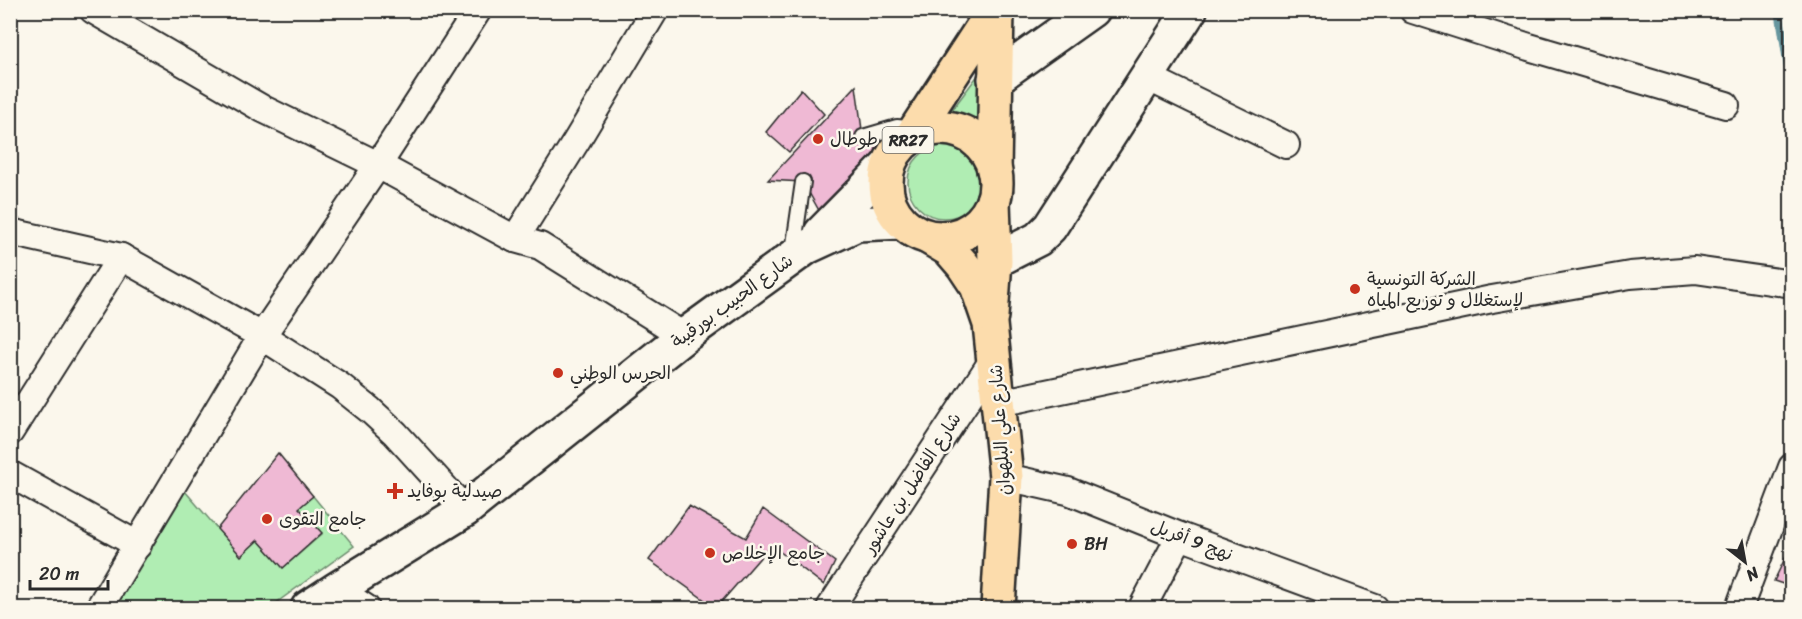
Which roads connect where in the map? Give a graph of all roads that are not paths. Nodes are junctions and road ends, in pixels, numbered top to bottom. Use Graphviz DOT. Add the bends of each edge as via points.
graph roads {
  1 [pos="93,10"];
  2 [pos="478,10"];
  3 [pos="655,10"];
  4 [pos="995,10"];
  5 [pos="1092,10"];
  6 [pos="1190,10"];
  7 [pos="1413,10"];
  8 [pos="1147,77"];
  9 [pos="995,79"];
  10 [pos="1726,105"];
  11 [pos="914,133"];
  12 [pos="863,137"];
  13 [pos="1286,145"];
  14 [pos="378,165"];
  15 [pos="888,165"];
  16 [pos="803,182"];
  17 [pos="993,185"];
  18 [pos="914,229"];
  19 [pos="10,232"];
  20 [pos="514,239"];
  21 [pos="800,252"];
  22 [pos="121,257"];
  23 [pos="996,261"];
  24 [pos="1791,284"];
  25 [pos="990,324"];
  26 [pos="262,336"];
  27 [pos="684,336"];
  28 [pos="995,357"];
  29 [pos="999,403"];
  30 [pos="10,432"];
  31 [pos="1791,467"];
  32 [pos="10,474"];
  33 [pos="1006,477"];
  34 [pos="1786,501"];
  35 [pos="465,510"];
  36 [pos="1180,536"];
  37 [pos="138,545"];
  38 [pos="336,589"];
  39 [pos="99,609"];
  40 [pos="308,609"];
  41 [pos="366,609"];
  42 [pos="830,609"];
  43 [pos="998,609"];
  44 [pos="1142,609"];
  45 [pos="1375,609"];
  46 [pos="1739,609"];
  1 -- 14 [label="street" via="263,109"];
  2 -- 14 [label="street"];
  3 -- 20 [label="street"];
  4 -- 9 [label="main road, RR27"];
  4 -- 11 [label="main road, RR27"];
  5 -- 9 [label="street"];
  6 -- 8 [label="street"];
  7 -- 10 [label="street"];
  8 -- 13 [label="street"];
  8 -- 23 [label="street" via="1050,227"];
  9 -- 17 [label="main road, RR27"];
  11 -- 12 [label="lane" via="897,127"];
  11 -- 15 [label="main road, RR27"];
  11 -- 17 [label="main road, RR27" via="944,128 976,141 988,154"];
  14 -- 20 [label="street"];
  14 -- 26 [label="street"];
  15 -- 18 [label="main road, RR27" via="888,200 893,212"];
  15 -- 21 [label="street"];
  16 -- 21 [label="lane"];
  17 -- 18 [label="main road" via="985,215 960,235 944,238"];
  17 -- 23 [label="main road, RR27"];
  18 -- 21 [label="street" via="857,224"];
  18 -- 25 [label="main road, RR27" via="950,250 963,265 977,286"];
  19 -- 22 [label="street"];
  20 -- 27 [label="street" via="540,246"];
  21 -- 27 [label="street, شارع الحبيب بورقيبة"];
  22 -- 26 [label="street"];
  22 -- 30 [label="street"];
  23 -- 25 [label="main road, RR27"];
  24 -- 29 [label="street" via="1695,270 1630,275 1480,302"];
  25 -- 28 [label="main road, شارع علي البلهوان / RR27"];
  26 -- 35 [label="street" via="370,410"];
  26 -- 37 [label="street"];
  27 -- 35 [label="street, شارع الحبيب بورقيبة"];
  28 -- 29 [label="main road, شارع علي البلهوان / RR27"];
  28 -- 42 [label="street, شارع الفاضل بن عاشور"];
  29 -- 33 [label="main road, شارع علي البلهوان / RR27"];
  31 -- 34 [label="street"];
  32 -- 37 [label="street"];
  33 -- 36 [label="street, نهج 9 أفريل" via="1068,491"];
  33 -- 43 [label="main road, شارع علي البلهوان / RR27"];
  34 -- 46 [label="street"];
  35 -- 38 [label="street, شارع الحبيب بورقيبة"];
  36 -- 44 [label="street"];
  36 -- 45 [label="street, نهج 9 أفريل"];
  37 -- 39 [label="street"];
  38 -- 40 [label="street, شارع الحبيب بورقيبة"];
  38 -- 41 [label="street"];
}
